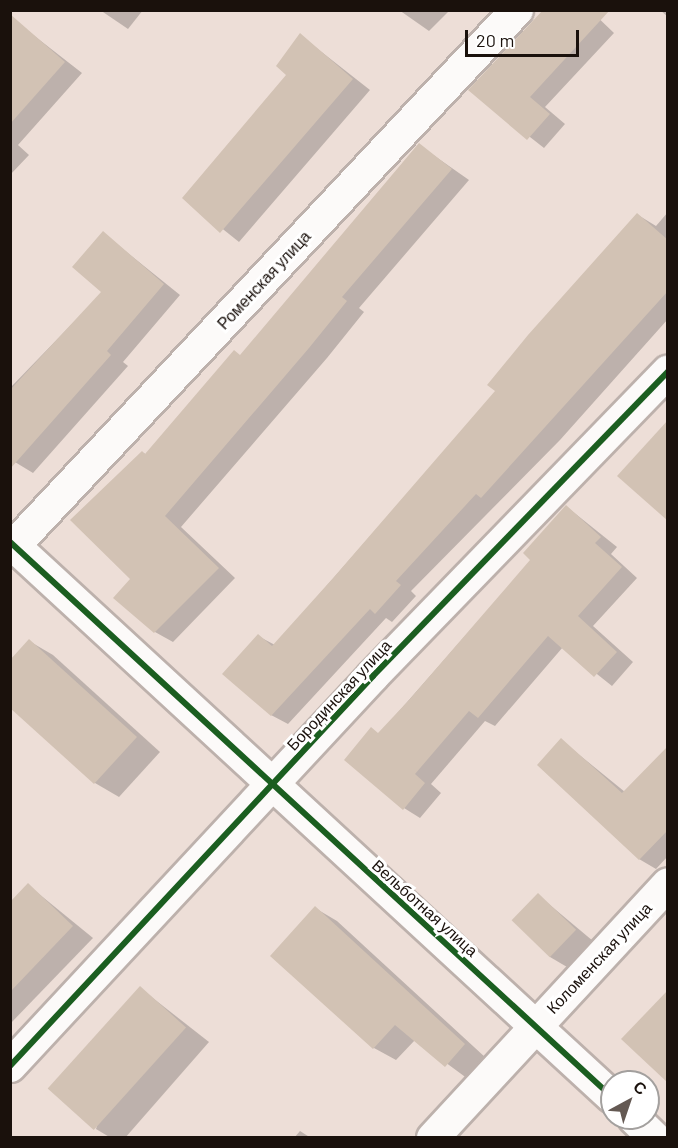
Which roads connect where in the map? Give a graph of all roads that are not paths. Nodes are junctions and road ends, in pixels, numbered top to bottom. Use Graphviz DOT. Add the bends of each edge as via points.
graph roads {
  1 [pos="517,10"];
  2 [pos="668,372"];
  3 [pos="12,546"];
  4 [pos="272,788"];
  5 [pos="668,884"];
  6 [pos="536,1026"];
  7 [pos="10,1066"];
  8 [pos="600,1086"];
  9 [pos="433,1137"];
  1 -- 3 [label="street, Роменская улица"];
  2 -- 4 [label="street, Бородинская улица"];
  3 -- 4 [label="street, Вельботная улица"];
  4 -- 6 [label="street, Вельботная улица"];
  4 -- 7 [label="street, Бородинская улица"];
  5 -- 6 [label="street, Коломенская улица"];
  6 -- 8 [label="street, Вельботная улица"];
  6 -- 9 [label="street, Коломенская улица"];
}
